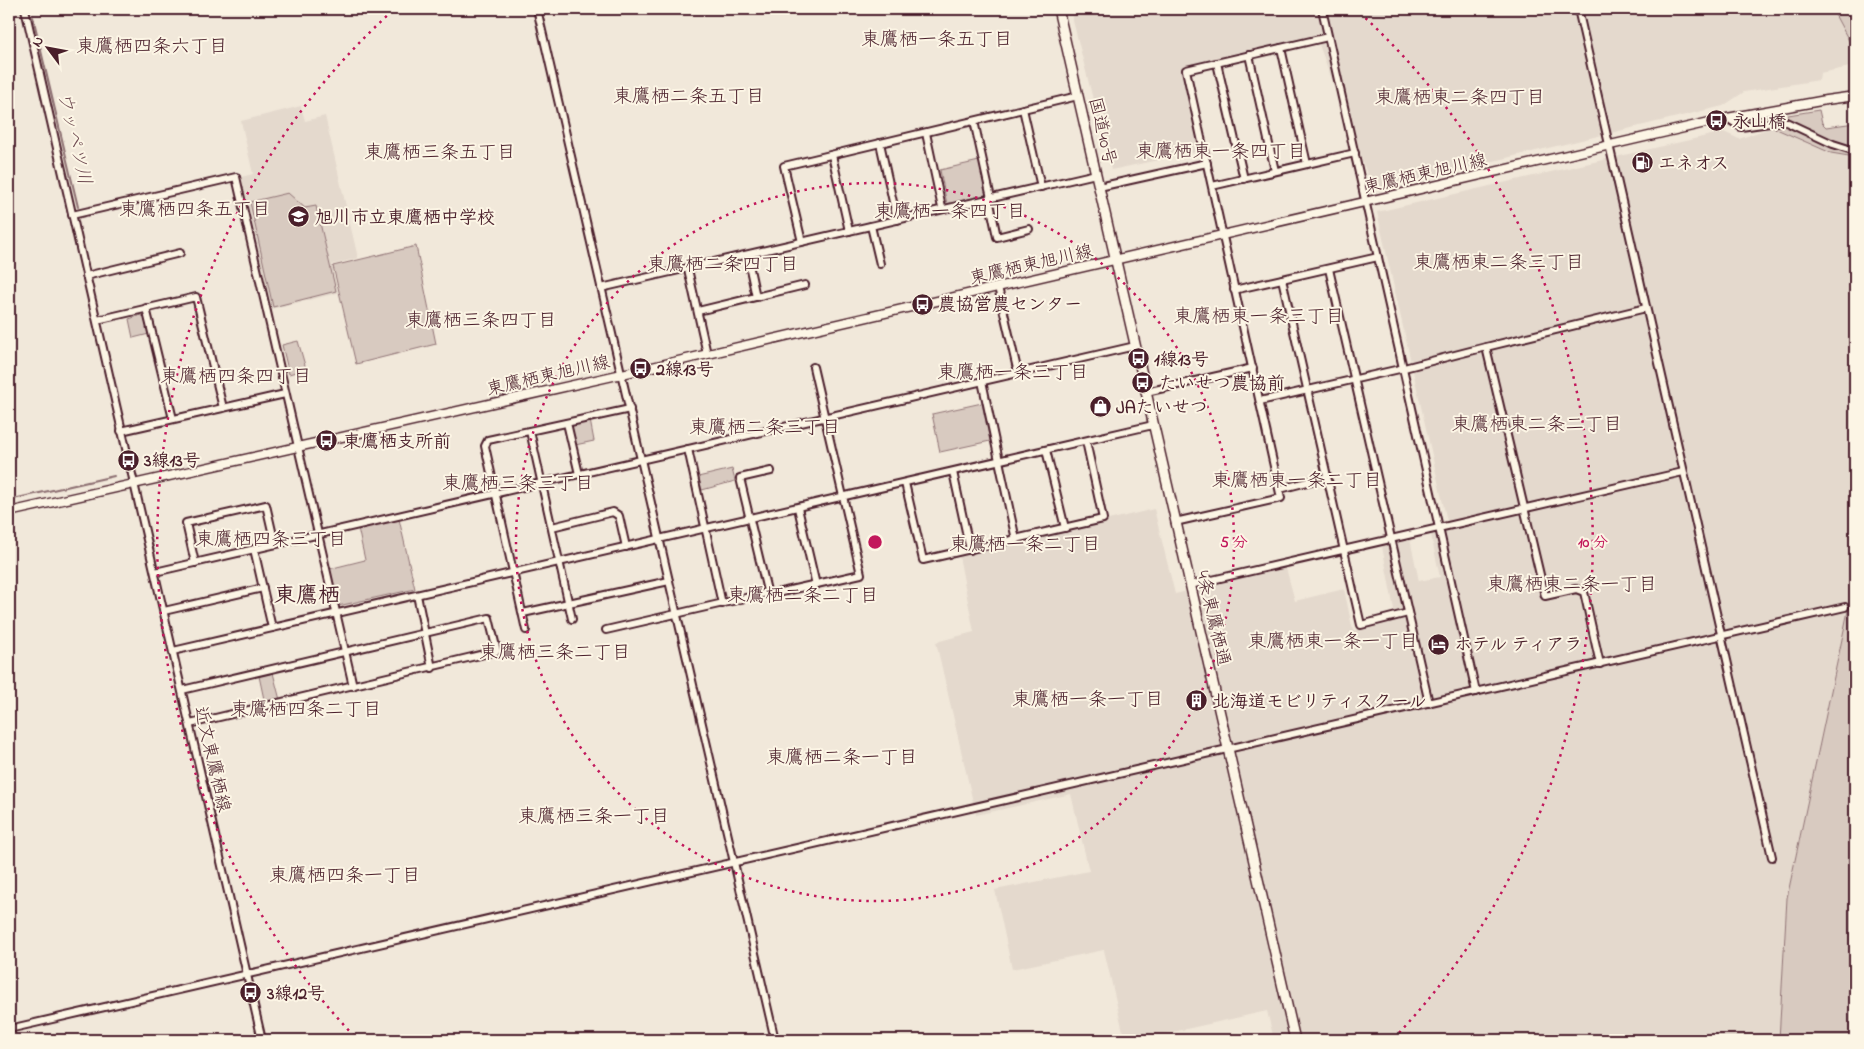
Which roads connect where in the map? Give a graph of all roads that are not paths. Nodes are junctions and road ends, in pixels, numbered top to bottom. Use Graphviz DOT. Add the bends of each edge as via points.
graph roads {
  1 [pos="25,9"];
  2 [pos="537,9"];
  3 [pos="1058,9"];
  4 [pos="1322,9"];
  5 [pos="1578,9"];
  6 [pos="1328,36"];
  7 [pos="1281,48"];
  8 [pos="1249,56"];
  9 [pos="1217,63"];
  10 [pos="1078,96"];
  11 [pos="1855,96"];
  12 [pos="1023,109"];
  13 [pos="1727,118"];
  14 [pos="974,121"];
  15 [pos="926,133"];
  16 [pos="880,143"];
  17 [pos="1608,145"];
  18 [pos="1855,151"];
  19 [pos="1355,153"];
  20 [pos="832,155"];
  21 [pos="1207,163"];
  22 [pos="1307,164"];
  23 [pos="1275,171"];
  24 [pos="1096,174"];
  25 [pos="1244,179"];
  26 [pos="1212,186"];
  27 [pos="1041,187"];
  28 [pos="1099,187"];
  29 [pos="990,198"];
  30 [pos="1366,202"];
  31 [pos="942,208"];
  32 [pos="72,215"];
  33 [pos="897,220"];
  34 [pos="871,226"];
  35 [pos="1028,229"];
  36 [pos="849,231"];
  37 [pos="1222,236"];
  38 [pos="802,242"];
  39 [pos="180,253"];
  40 [pos="747,255"];
  41 [pos="1378,257"];
  42 [pos="1116,260"];
  43 [pos="880,264"];
  44 [pos="1329,268"];
  45 [pos="688,269"];
  46 [pos="86,276"];
  47 [pos="1282,279"];
  48 [pos="805,285"];
  49 [pos="998,286"];
  50 [pos="601,288"];
  51 [pos="1234,290"];
  52 [pos="756,297"];
  53 [pos="146,308"];
  54 [pos="1646,308"];
  55 [pos="698,311"];
  56 [pos="97,320"];
  57 [pos="1135,346"];
  58 [pos="1486,346"];
  59 [pos="707,354"];
  60 [pos="813,367"];
  61 [pos="1252,368"];
  62 [pos="1404,368"];
  63 [pos="1018,373"];
  64 [pos="622,374"];
  65 [pos="1354,380"];
  66 [pos="982,381"];
  67 [pos="1308,390"];
  68 [pos="1146,392"];
  69 [pos="285,394"];
  70 [pos="1260,401"];
  71 [pos="223,408"];
  72 [pos="630,409"];
  73 [pos="825,417"];
  74 [pos="173,419"];
  75 [pos="567,423"];
  76 [pos="1153,426"];
  77 [pos="121,431"];
  78 [pos="530,431"];
  79 [pos="1086,441"];
  80 [pos="298,448"];
  81 [pos="688,449"];
  82 [pos="1046,450"];
  83 [pos="642,460"];
  84 [pos="1000,461"];
  85 [pos="771,471"];
  86 [pos="953,472"];
  87 [pos="1683,472"];
  88 [pos="579,474"];
  89 [pos="1327,477"];
  90 [pos="542,482"];
  91 [pos="905,483"];
  92 [pos="134,485"];
  93 [pos="1280,489"];
  94 [pos="495,493"];
  95 [pos="843,497"];
  96 [pos="798,508"];
  97 [pos="1524,508"];
  98 [pos="9,512"];
  99 [pos="749,519"];
  100 [pos="1175,522"];
  101 [pos="552,526"];
  102 [pos="706,528"];
  103 [pos="1065,528"];
  104 [pos="1440,528"];
  105 [pos="318,534"];
  106 [pos="660,539"];
  107 [pos="1391,539"];
  108 [pos="1016,540"];
  109 [pos="275,544"];
  110 [pos="626,547"];
  111 [pos="254,548"];
  112 [pos="970,550"];
  113 [pos="1345,550"];
  114 [pos="195,562"];
  115 [pos="559,562"];
  116 [pos="155,572"];
  117 [pos="513,573"];
  118 [pos="669,581"];
  119 [pos="816,585"];
  120 [pos="1190,585"];
  121 [pos="263,588"];
  122 [pos="767,593"];
  123 [pos="417,595"];
  124 [pos="569,603"];
  125 [pos="722,604"];
  126 [pos="1845,607"];
  127 [pos="164,611"];
  128 [pos="522,613"];
  129 [pos="336,614"];
  130 [pos="676,614"];
  131 [pos="1408,614"];
  132 [pos="572,619"];
  133 [pos="272,628"];
  134 [pos="526,630"];
  135 [pos="606,630"];
  136 [pos="425,632"];
  137 [pos="1721,636"];
  138 [pos="173,651"];
  139 [pos="345,652"];
  140 [pos="1600,664"];
  141 [pos="432,668"];
  142 [pos="353,686"];
  143 [pos="182,690"];
  144 [pos="1476,692"];
  145 [pos="1429,703"];
  146 [pos="190,724"];
  147 [pos="1228,749"];
  148 [pos="1772,857"];
  149 [pos="734,863"];
  150 [pos="247,975"];
  151 [pos="9,1028"];
  152 [pos="262,1040"];
  153 [pos="775,1040"];
  154 [pos="1295,1040"];
  1 -- 32 [label="street, 近文東鷹栖線"];
  2 -- 50 [label="street"];
  3 -- 10 [label="highway, 国道40号"];
  4 -- 6 [label="street"];
  5 -- 17 [label="street"];
  6 -- 7 [label="street"];
  6 -- 19 [label="street"];
  7 -- 8 [label="street"];
  7 -- 22 [label="street"];
  8 -- 9 [label="street"];
  8 -- 23 [label="street"];
  9 -- 21 [label="street" via="1186,70"];
  9 -- 25 [label="street"];
  10 -- 12 [label="street"];
  10 -- 24 [label="highway, 国道40号"];
  11 -- 13 [label="main road, 東鷹栖東旭川線"];
  12 -- 14 [label="street"];
  12 -- 27 [label="street"];
  13 -- 17 [label="main road, 東鷹栖東旭川線"];
  13 -- 18 [label="street" via="1740,126 1784,121"];
  14 -- 15 [label="street"];
  14 -- 29 [label="street"];
  15 -- 16 [label="street"];
  15 -- 31 [label="street"];
  16 -- 20 [label="street"];
  16 -- 33 [label="street"];
  17 -- 30 [label="main road, 東鷹栖東旭川線"];
  17 -- 54 [label="street"];
  19 -- 22 [label="street"];
  19 -- 30 [label="street"];
  20 -- 36 [label="street"];
  20 -- 38 [label="street" via="784,166"];
  21 -- 26 [label="street"];
  21 -- 28 [label="street"];
  22 -- 23 [label="street"];
  23 -- 25 [label="street"];
  24 -- 27 [label="street"];
  24 -- 28 [label="highway, 国道40号"];
  25 -- 26 [label="street"];
  26 -- 37 [label="street"];
  27 -- 29 [label="street"];
  28 -- 42 [label="highway, 国道40号"];
  29 -- 31 [label="street"];
  29 -- 35 [label="street" via="997,237"];
  30 -- 37 [label="main road, 東鷹栖東旭川線"];
  30 -- 41 [label="street"];
  31 -- 33 [label="street"];
  32 -- 46 [label="street, 近文東鷹栖線"];
  32 -- 69 [label="street" via="236,177"];
  33 -- 34 [label="street"];
  34 -- 36 [label="street"];
  34 -- 43 [label="street"];
  36 -- 38 [label="street"];
  37 -- 42 [label="main road, 東鷹栖東旭川線"];
  37 -- 51 [label="street"];
  38 -- 40 [label="street"];
  39 -- 46 [label="street"];
  40 -- 45 [label="street"];
  40 -- 52 [label="street"];
  41 -- 44 [label="street"];
  41 -- 62 [label="street"];
  42 -- 49 [label="main road, 東鷹栖東旭川線"];
  42 -- 57 [label="highway, 4条東鷹栖通"];
  44 -- 47 [label="street"];
  44 -- 65 [label="street"];
  45 -- 50 [label="street"];
  45 -- 55 [label="street"];
  46 -- 56 [label="street, 近文東鷹栖線"];
  47 -- 51 [label="street"];
  47 -- 67 [label="street"];
  48 -- 52 [label="street"];
  49 -- 59 [label="main road, 東鷹栖東旭川線"];
  49 -- 63 [label="street"];
  50 -- 64 [label="street"];
  51 -- 61 [label="street"];
  52 -- 55 [label="street"];
  53 -- 56 [label="street"];
  53 -- 71 [label="street" via="196,297"];
  53 -- 74 [label="street"];
  54 -- 58 [label="street"];
  54 -- 87 [label="street"];
  55 -- 59 [label="street"];
  56 -- 77 [label="street, 近文東鷹栖線"];
  57 -- 63 [label="street"];
  57 -- 68 [label="highway, 4条東鷹栖通"];
  58 -- 62 [label="street"];
  58 -- 97 [label="street"];
  59 -- 64 [label="main road, 東鷹栖東旭川線"];
  60 -- 73 [label="street"];
  61 -- 68 [label="street"];
  61 -- 70 [label="street"];
  62 -- 65 [label="street"];
  62 -- 104 [label="street"];
  63 -- 66 [label="street"];
  64 -- 72 [label="street"];
  64 -- 80 [label="main road, 東鷹栖東旭川線"];
  65 -- 67 [label="street"];
  65 -- 107 [label="street"];
  66 -- 73 [label="street"];
  66 -- 84 [label="street"];
  67 -- 70 [label="street"];
  67 -- 89 [label="street"];
  68 -- 76 [label="highway, 4条東鷹栖通"];
  69 -- 71 [label="street"];
  69 -- 80 [label="street"];
  70 -- 93 [label="street"];
  71 -- 74 [label="street"];
  72 -- 75 [label="street"];
  72 -- 83 [label="street"];
  73 -- 81 [label="street"];
  73 -- 95 [label="street"];
  74 -- 77 [label="street"];
  75 -- 78 [label="street"];
  75 -- 88 [label="street"];
  76 -- 79 [label="street"];
  76 -- 100 [label="highway, 4条東鷹栖通"];
  77 -- 92 [label="street, 近文東鷹栖線"];
  78 -- 90 [label="street"];
  78 -- 94 [label="street" via="488,440 485,446"];
  79 -- 82 [label="street"];
  79 -- 103 [label="street" via="1103,519"];
  80 -- 92 [label="main road, 東鷹栖東旭川線"];
  80 -- 105 [label="street"];
  81 -- 83 [label="street"];
  81 -- 102 [label="street"];
  82 -- 84 [label="street"];
  82 -- 103 [label="street"];
  83 -- 88 [label="street"];
  83 -- 106 [label="street"];
  84 -- 86 [label="street"];
  84 -- 108 [label="street"];
  85 -- 99 [label="street" via="740,478"];
  86 -- 91 [label="street"];
  86 -- 112 [label="street"];
  87 -- 97 [label="street"];
  87 -- 137 [label="street"];
  88 -- 90 [label="street"];
  89 -- 93 [label="street"];
  89 -- 113 [label="street"];
  90 -- 94 [label="street"];
  90 -- 101 [label="street"];
  91 -- 95 [label="street"];
  91 -- 112 [label="street" via="923,560"];
  92 -- 98 [label="main road, 東鷹栖東旭川線"];
  92 -- 116 [label="street, 近文東鷹栖線"];
  93 -- 100 [label="street" via="1281,498"];
  94 -- 105 [label="street"];
  94 -- 117 [label="street"];
  95 -- 96 [label="street"];
  95 -- 119 [label="street" via="861,574"];
  96 -- 99 [label="street"];
  96 -- 119 [label="street"];
  97 -- 104 [label="street"];
  97 -- 140 [label="street" via="1545,596 1576,589 1584,592"];
  99 -- 102 [label="street"];
  99 -- 122 [label="street"];
  100 -- 120 [label="highway, 4条東鷹栖通"];
  101 -- 110 [label="street" via="613,512 619,516"];
  101 -- 115 [label="street"];
  102 -- 106 [label="street"];
  102 -- 125 [label="street"];
  103 -- 108 [label="street"];
  104 -- 107 [label="street"];
  104 -- 144 [label="street"];
  105 -- 109 [label="street"];
  105 -- 129 [label="street"];
  106 -- 110 [label="street"];
  106 -- 118 [label="street"];
  107 -- 113 [label="street"];
  107 -- 131 [label="street"];
  108 -- 112 [label="street"];
  109 -- 111 [label="street"];
  109 -- 114 [label="street" via="266,505 186,523"];
  110 -- 115 [label="street"];
  111 -- 114 [label="street"];
  111 -- 121 [label="street"];
  113 -- 120 [label="street"];
  113 -- 131 [label="street" via="1361,625"];
  114 -- 116 [label="street"];
  115 -- 117 [label="street"];
  115 -- 124 [label="street"];
  116 -- 127 [label="street, 近文東鷹栖線"];
  117 -- 123 [label="street"];
  117 -- 128 [label="street"];
  118 -- 124 [label="street"];
  118 -- 130 [label="street"];
  119 -- 122 [label="street"];
  120 -- 147 [label="highway, 4条東鷹栖通"];
  121 -- 127 [label="street"];
  121 -- 133 [label="street"];
  122 -- 125 [label="street"];
  123 -- 129 [label="street"];
  123 -- 136 [label="street"];
  124 -- 128 [label="street"];
  124 -- 132 [label="street"];
  125 -- 130 [label="street"];
  126 -- 137 [label="street"];
  127 -- 138 [label="street, 近文東鷹栖線"];
  128 -- 134 [label="street"];
  129 -- 133 [label="street"];
  129 -- 139 [label="street"];
  130 -- 135 [label="street"];
  130 -- 149 [label="street"];
  131 -- 145 [label="street"];
  133 -- 138 [label="street"];
  136 -- 139 [label="street"];
  136 -- 141 [label="street"];
  136 -- 141 [label="street" via="489,618 497,651"];
  137 -- 140 [label="street"];
  137 -- 148 [label="street"];
  138 -- 143 [label="street, 近文東鷹栖線"];
  139 -- 142 [label="street"];
  139 -- 143 [label="street"];
  140 -- 144 [label="street"];
  141 -- 142 [label="street"];
  142 -- 146 [label="street"];
  143 -- 146 [label="street, 近文東鷹栖線"];
  144 -- 145 [label="street"];
  145 -- 147 [label="street"];
  146 -- 150 [label="street, 近文東鷹栖線"];
  147 -- 149 [label="street"];
  147 -- 154 [label="highway, 4条東鷹栖通"];
  149 -- 150 [label="street"];
  149 -- 153 [label="street"];
  150 -- 151 [label="street"];
  150 -- 152 [label="street, 近文東鷹栖線"];
}
